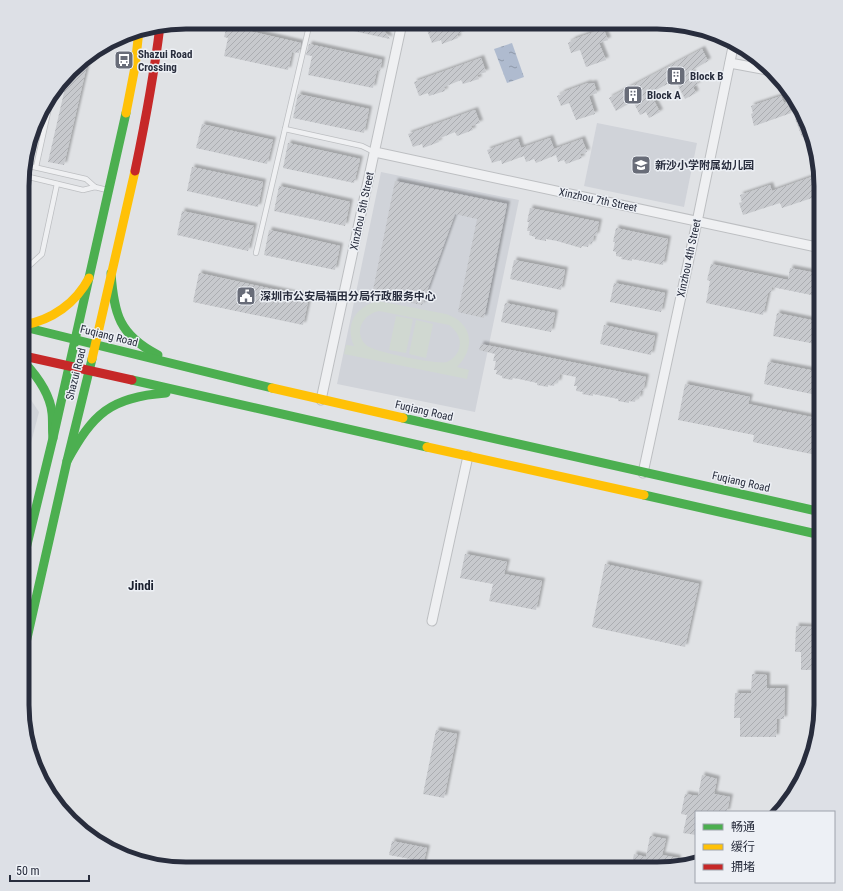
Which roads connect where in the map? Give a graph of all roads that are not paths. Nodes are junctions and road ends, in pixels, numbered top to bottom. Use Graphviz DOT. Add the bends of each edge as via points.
graph roads {
  1 [pos="308,29"];
  2 [pos="401,29"];
  3 [pos="159,31"];
  4 [pos="138,36"];
  5 [pos="733,48"];
  6 [pos="730,62"];
  7 [pos="762,69"];
  8 [pos="49,110"];
  9 [pos="285,129"];
  10 [pos="375,152"];
  11 [pos="30,166"];
  12 [pos="36,168"];
  13 [pos="29,177"];
  14 [pos="57,184"];
  15 [pos="94,187"];
  16 [pos="109,190"];
  17 [pos="697,222"];
  18 [pos="814,247"];
  19 [pos="256,253"];
  20 [pos="29,265"];
  21 [pos="112,273"];
  22 [pos="89,278"];
  23 [pos="29,324"];
  24 [pos="29,327"];
  25 [pos="75,340"];
  26 [pos="96,345"];
  27 [pos="29,357"];
  28 [pos="69,366"];
  29 [pos="29,368"];
  30 [pos="186,368"];
  31 [pos="90,371"];
  32 [pos="184,392"];
  33 [pos="321,400"];
  34 [pos="53,438"];
  35 [pos="468,456"];
  36 [pos="67,461"];
  37 [pos="643,473"];
  38 [pos="814,510"];
  39 [pos="814,533"];
  40 [pos="29,537"];
  41 [pos="432,621"];
  42 [pos="29,632"];
  1 -- 9 [label="lane"];
  2 -- 10 [label="street, Xinzhou 5th Street"];
  3 -- 21 [label="main road, Shazui Road" via="147,116"];
  4 -- 16 [label="main road, Shazui Road" via="129,98"];
  5 -- 6 [label="street, Xinzhou 4th Street"];
  6 -- 7 [label="street"];
  6 -- 17 [label="street, Xinzhou 4th Street"];
  8 -- 12 [label="lane"];
  9 -- 10 [label="lane" via="362,146"];
  9 -- 19 [label="lane"];
  10 -- 17 [label="street, Xinzhou 7th Street"];
  10 -- 33 [label="street, Xinzhou 5th Street"];
  11 -- 12 [label="lane"];
  12 -- 15 [label="lane" via="86,179"];
  13 -- 14 [label="lane"];
  14 -- 15 [label="lane" via="83,190"];
  14 -- 20 [label="lane" via="42,254"];
  15 -- 16 [label="lane"];
  16 -- 22 [label="main road, Shazui Road"];
  17 -- 18 [label="street, Xinzhou 7th Street"];
  17 -- 37 [label="street, Xinzhou 4th Street"];
  21 -- 26 [label="main road, Shazui Road"];
  21 -- 30 [label="main road" via="117,315 132,338 153,353"];
  22 -- 23 [label="main road" via="77,296 59,311"];
  22 -- 25 [label="main road, Shazui Road"];
  24 -- 25 [label="main road, Fuqiang Road"];
  25 -- 26 [label="main road, Fuqiang Road"];
  25 -- 28 [label="main road, Shazui Road"];
  26 -- 30 [label="main road, Fuqiang Road"];
  26 -- 31 [label="main road, Shazui Road"];
  27 -- 28 [label="main road"];
  28 -- 31 [label="main road"];
  28 -- 34 [label="main road, Shazui Road"];
  29 -- 34 [label="main road" via="40,382 48,400 52,414"];
  30 -- 33 [label="main road, Fuqiang Road"];
  31 -- 32 [label="main road"];
  31 -- 36 [label="main road, Shazui Road"];
  32 -- 35 [label="main road"];
  32 -- 36 [label="main road" via="145,394 109,408 94,420 81,436"];
  33 -- 37 [label="main road, Fuqiang Road"];
  34 -- 40 [label="main road, Shazui Road"];
  35 -- 39 [label="main road"];
  35 -- 41 [label="street"];
  36 -- 42 [label="main road, Shazui Road"];
  37 -- 38 [label="main road, Fuqiang Road"];
}
